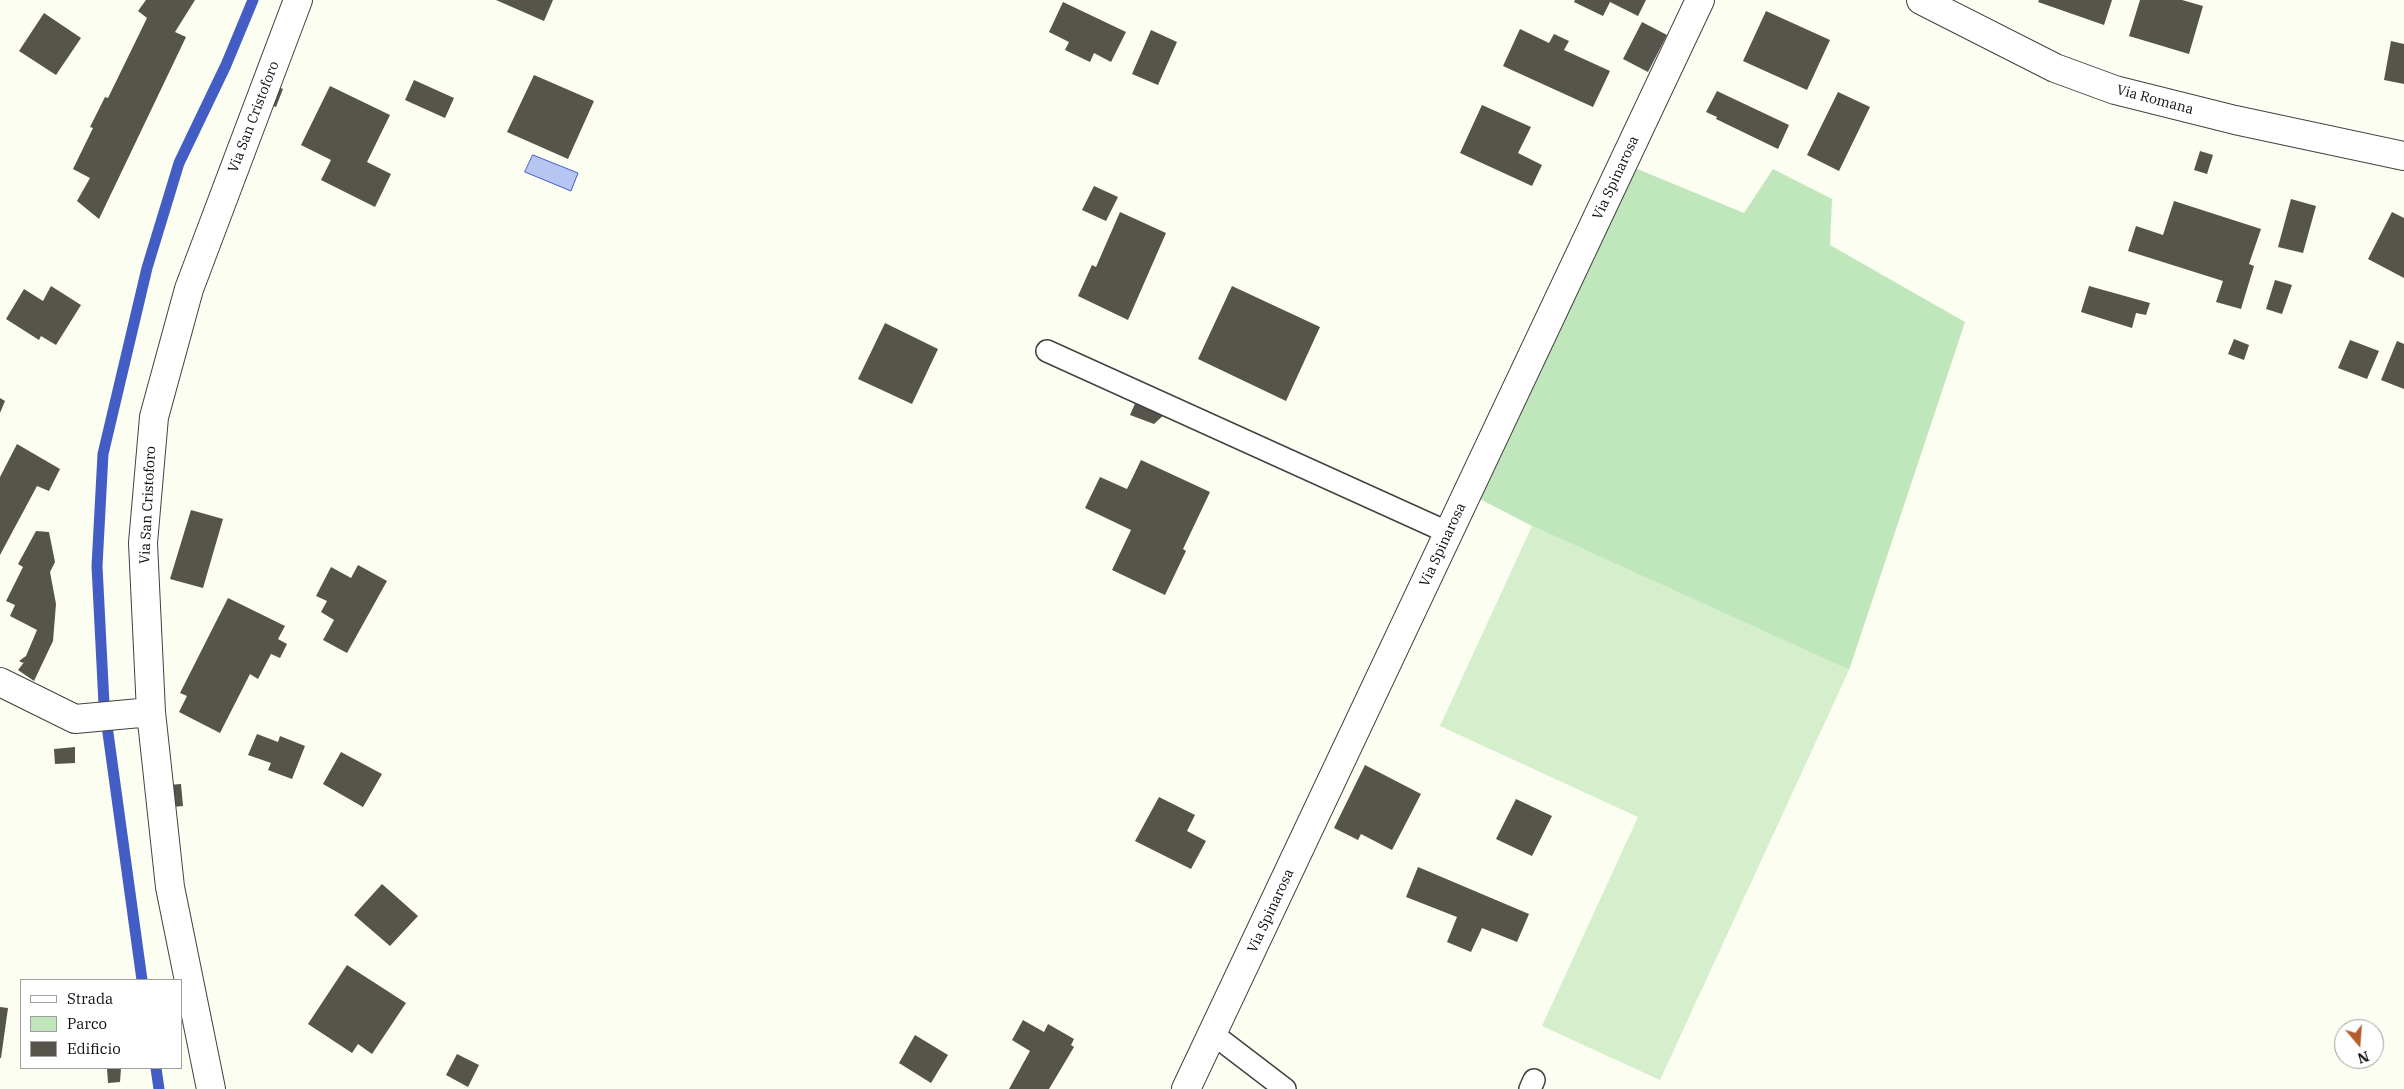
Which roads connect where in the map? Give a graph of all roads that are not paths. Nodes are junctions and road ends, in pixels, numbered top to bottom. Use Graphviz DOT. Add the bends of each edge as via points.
graph roads {
  1 [pos="298,0"];
  2 [pos="1700,0"];
  3 [pos="1922,0"];
  4 [pos="2404,156"];
  5 [pos="1047,350"];
  6 [pos="1449,533"];
  7 [pos="4,692"];
  8 [pos="143,713"];
  9 [pos="1213,1034"];
  10 [pos="211,1089"];
  11 [pos="1186,1089"];
  12 [pos="1285,1089"];
  1 -- 8 [label="street, Via San Cristoforo" via="189,289 154,417 143,543"];
  2 -- 6 [label="street, Via Spinarosa"];
  3 -- 4 [label="street, Via Romana" via="2055,68 2116,90 2244,122"];
  5 -- 6 [label="lane"];
  6 -- 9 [label="street, Via Spinarosa"];
  7 -- 8 [label="street" via="75,719"];
  8 -- 10 [label="street, Via San Cristoforo" via="170,887"];
  9 -- 11 [label="street, Via Spinarosa"];
  9 -- 12 [label="lane"];
}
